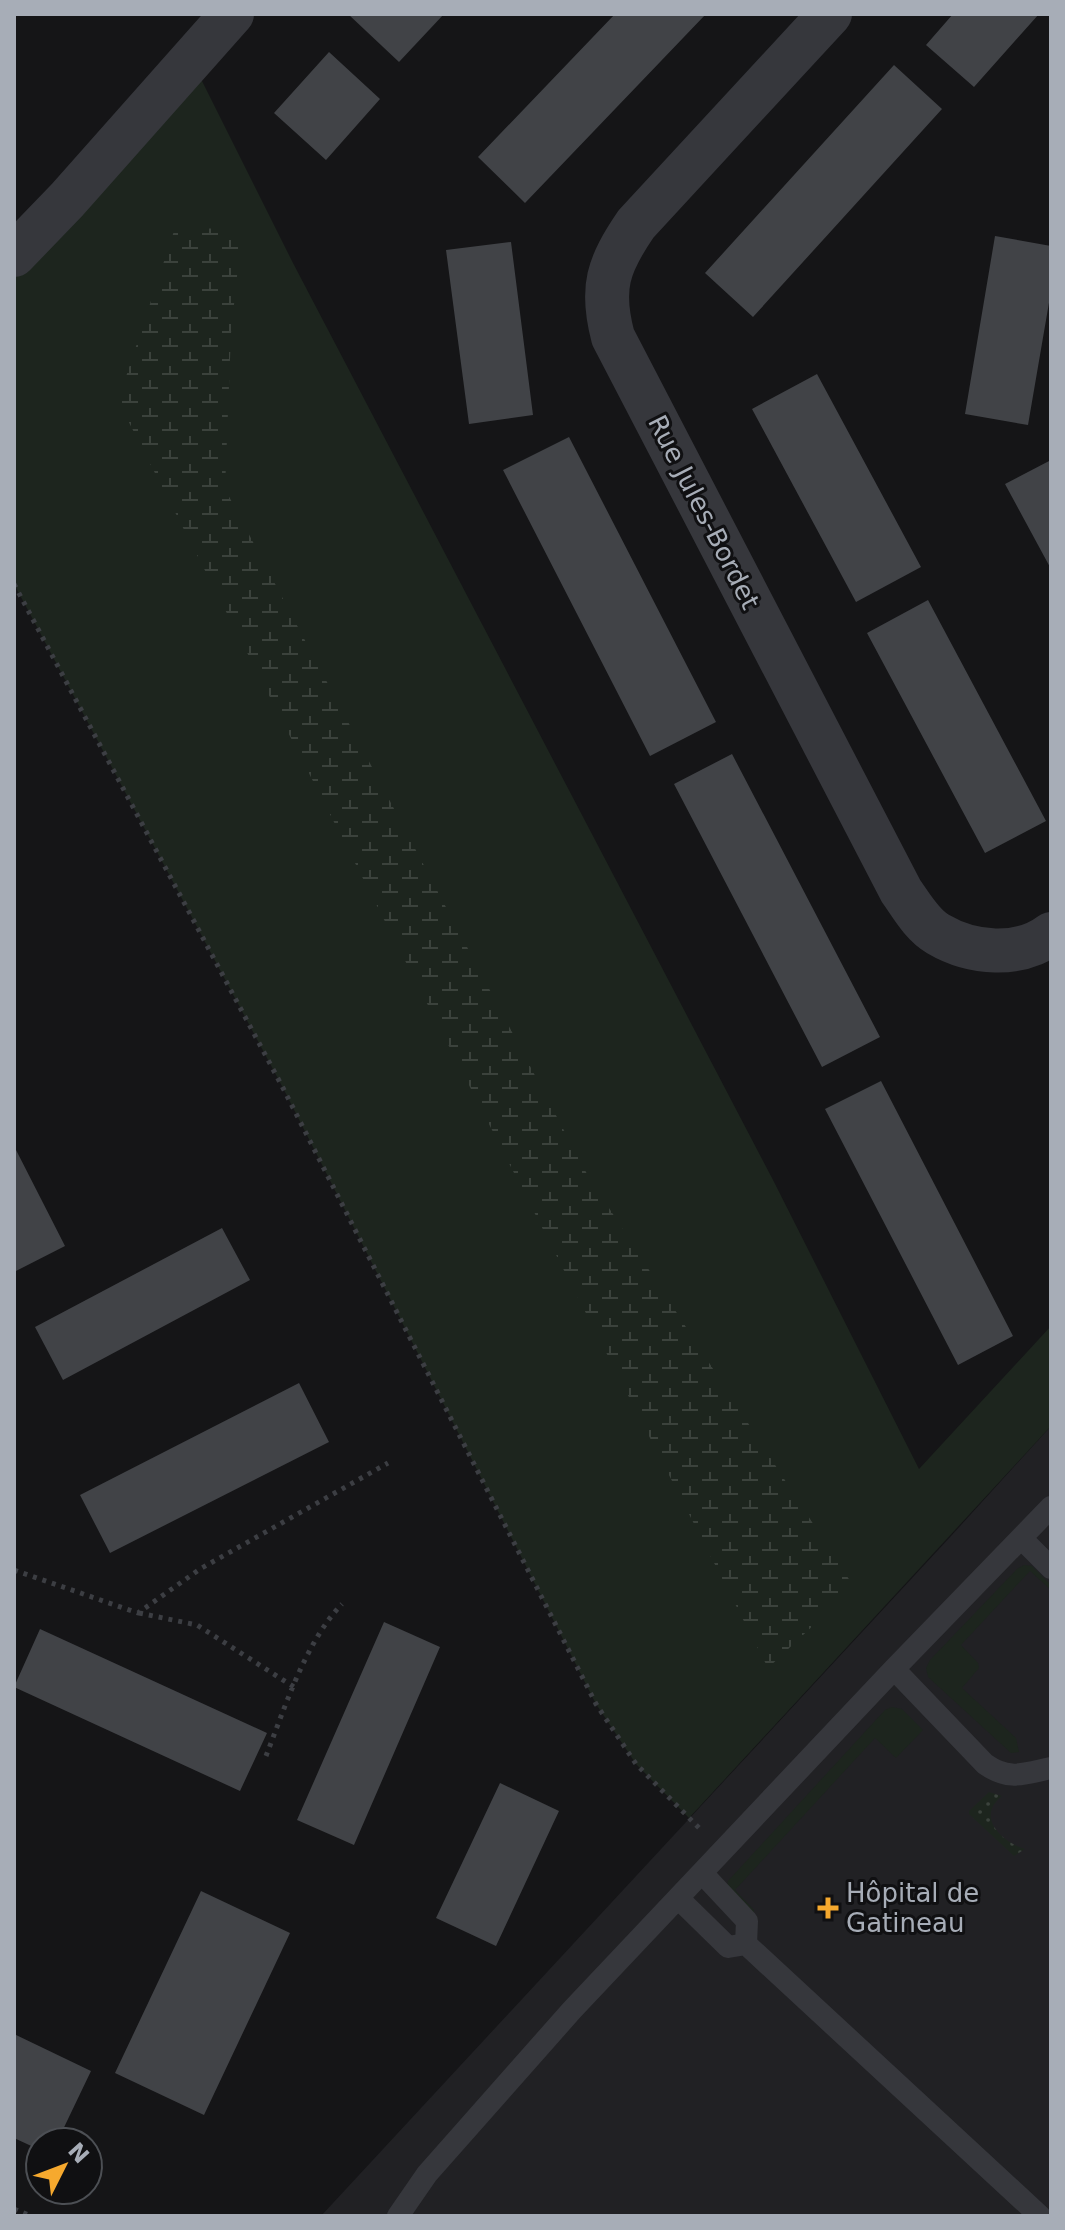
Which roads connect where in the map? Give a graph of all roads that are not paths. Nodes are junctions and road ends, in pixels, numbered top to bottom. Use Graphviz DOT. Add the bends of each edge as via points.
graph roads {
  1 [pos="232,14"];
  2 [pos="830,14"];
  3 [pos="14,255"];
  4 [pos="1051,934"];
  5 [pos="1048,1517"];
  6 [pos="1021,1538"];
  7 [pos="1051,1568"];
  8 [pos="894,1669"];
  9 [pos="1051,1768"];
  10 [pos="702,1873"];
  11 [pos="678,1898"];
  12 [pos="746,1944"];
  13 [pos="398,2216"];
  14 [pos="1040,2216"];
  1 -- 3 [label="street"];
  2 -- 4 [label="street, Rue Jules-Bordet" via="636,224 611,267 606,311 613,337 916,913 936,933 992,952 1020,949"];
  5 -- 6 [label="lane"];
  6 -- 7 [label="lane"];
  6 -- 8 [label="lane"];
  8 -- 9 [label="lane" via="998,1773 1012,1776"];
  8 -- 10 [label="lane"];
  10 -- 11 [label="lane"];
  10 -- 12 [label="lane" via="747,1921"];
  11 -- 12 [label="lane" via="728,1947"];
  11 -- 13 [label="lane" via="437,2163"];
  12 -- 14 [label="lane"];
}
